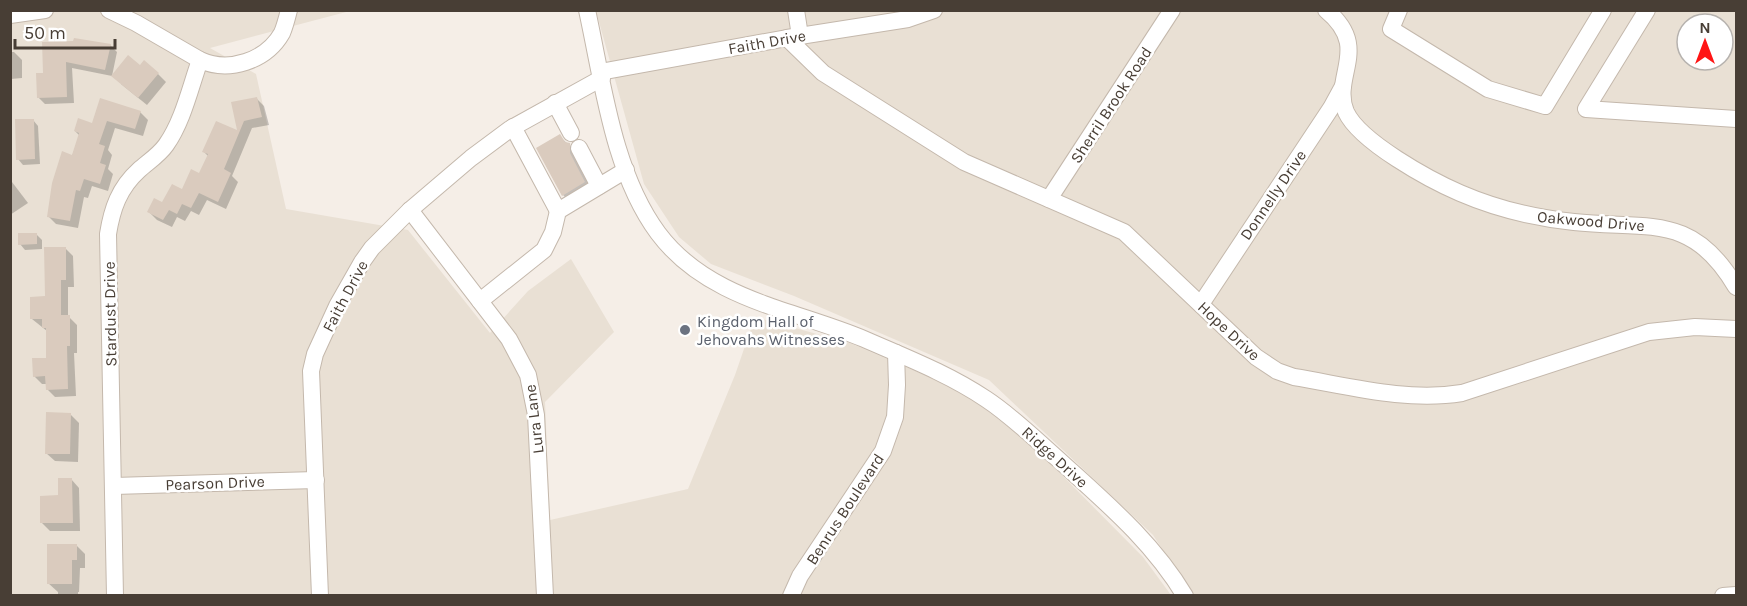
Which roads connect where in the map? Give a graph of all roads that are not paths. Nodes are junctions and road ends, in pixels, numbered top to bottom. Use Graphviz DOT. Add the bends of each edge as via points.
graph roads {
  1 [pos="45,10"];
  2 [pos="109,10"];
  3 [pos="289,10"];
  4 [pos="587,10"];
  5 [pos="796,10"];
  6 [pos="934,10"];
  7 [pos="1172,10"];
  8 [pos="1326,10"];
  9 [pos="1399,10"];
  10 [pos="1603,10"];
  11 [pos="1647,10"];
  12 [pos="10,15"];
  13 [pos="793,37"];
  14 [pos="200,60"];
  15 [pos="601,75"];
  16 [pos="1344,85"];
  17 [pos="555,103"];
  18 [pos="1737,119"];
  19 [pos="513,127"];
  20 [pos="571,133"];
  21 [pos="579,148"];
  22 [pos="626,171"];
  23 [pos="600,186"];
  24 [pos="1049,199"];
  25 [pos="410,210"];
  26 [pos="558,212"];
  27 [pos="1737,287"];
  28 [pos="480,301"];
  29 [pos="1201,304"];
  30 [pos="1737,329"];
  31 [pos="896,353"];
  32 [pos="316,480"];
  33 [pos="114,486"];
  34 [pos="1737,595"];
  35 [pos="115,596"];
  36 [pos="320,596"];
  37 [pos="545,596"];
  38 [pos="791,596"];
  39 [pos="1185,596"];
  40 [pos="1723,596"];
  1 -- 12 [label="street"];
  2 -- 14 [label="street"];
  3 -- 14 [label="street" via="282,32 263,53 234,66 211,65"];
  4 -- 15 [label="street"];
  5 -- 13 [label="street"];
  6 -- 13 [label="street, Faith Drive" via="908,19"];
  7 -- 24 [label="street, Sherril Brook Road"];
  8 -- 16 [label="street, Oakwood Drive" via="1345,34 1349,57"];
  9 -- 10 [label="street" via="1391,29 1488,89 1545,106"];
  11 -- 18 [label="street" via="1586,109"];
  13 -- 15 [label="street, Faith Drive"];
  13 -- 24 [label="street, Hope Drive" via="822,73 964,162"];
  14 -- 33 [label="street, Stardust Drive" via="174,132 160,153 120,191 111,212 108,234"];
  15 -- 17 [label="street, Faith Drive"];
  15 -- 22 [label="street"];
  16 -- 27 [label="street, Oakwood Drive" via="1346,112 1357,127 1424,175 1460,193 1533,216 1645,225 1686,235 1706,247"];
  16 -- 29 [label="street, Donnelly Drive"];
  17 -- 19 [label="street, Faith Drive"];
  17 -- 20 [label="street"];
  19 -- 25 [label="street, Faith Drive"];
  19 -- 26 [label="street"];
  21 -- 23 [label="street"];
  22 -- 23 [label="street"];
  22 -- 31 [label="street" via="639,202 660,235 703,275 761,304"];
  23 -- 26 [label="street"];
  24 -- 29 [label="street, Hope Drive" via="1124,232"];
  25 -- 28 [label="street, Lura Lane"];
  25 -- 32 [label="street, Faith Drive" via="362,262 315,354 311,389"];
  26 -- 28 [label="street" via="554,232 544,250"];
  28 -- 37 [label="street, Lura Lane" via="522,361 532,389"];
  29 -- 30 [label="street, Hope Drive" via="1256,357 1277,371 1404,396 1462,393 1649,332 1695,327"];
  31 -- 38 [label="street, Benrus Boulevard" via="895,417 883,451 800,576"];
  31 -- 39 [label="street, Ridge Drive" via="986,399 1015,421 1154,550"];
  32 -- 33 [label="street, Pearson Drive"];
  32 -- 36 [label="street, Faith Drive"];
  33 -- 35 [label="street, Stardust Drive"];
  34 -- 40 [label="street"];
}
